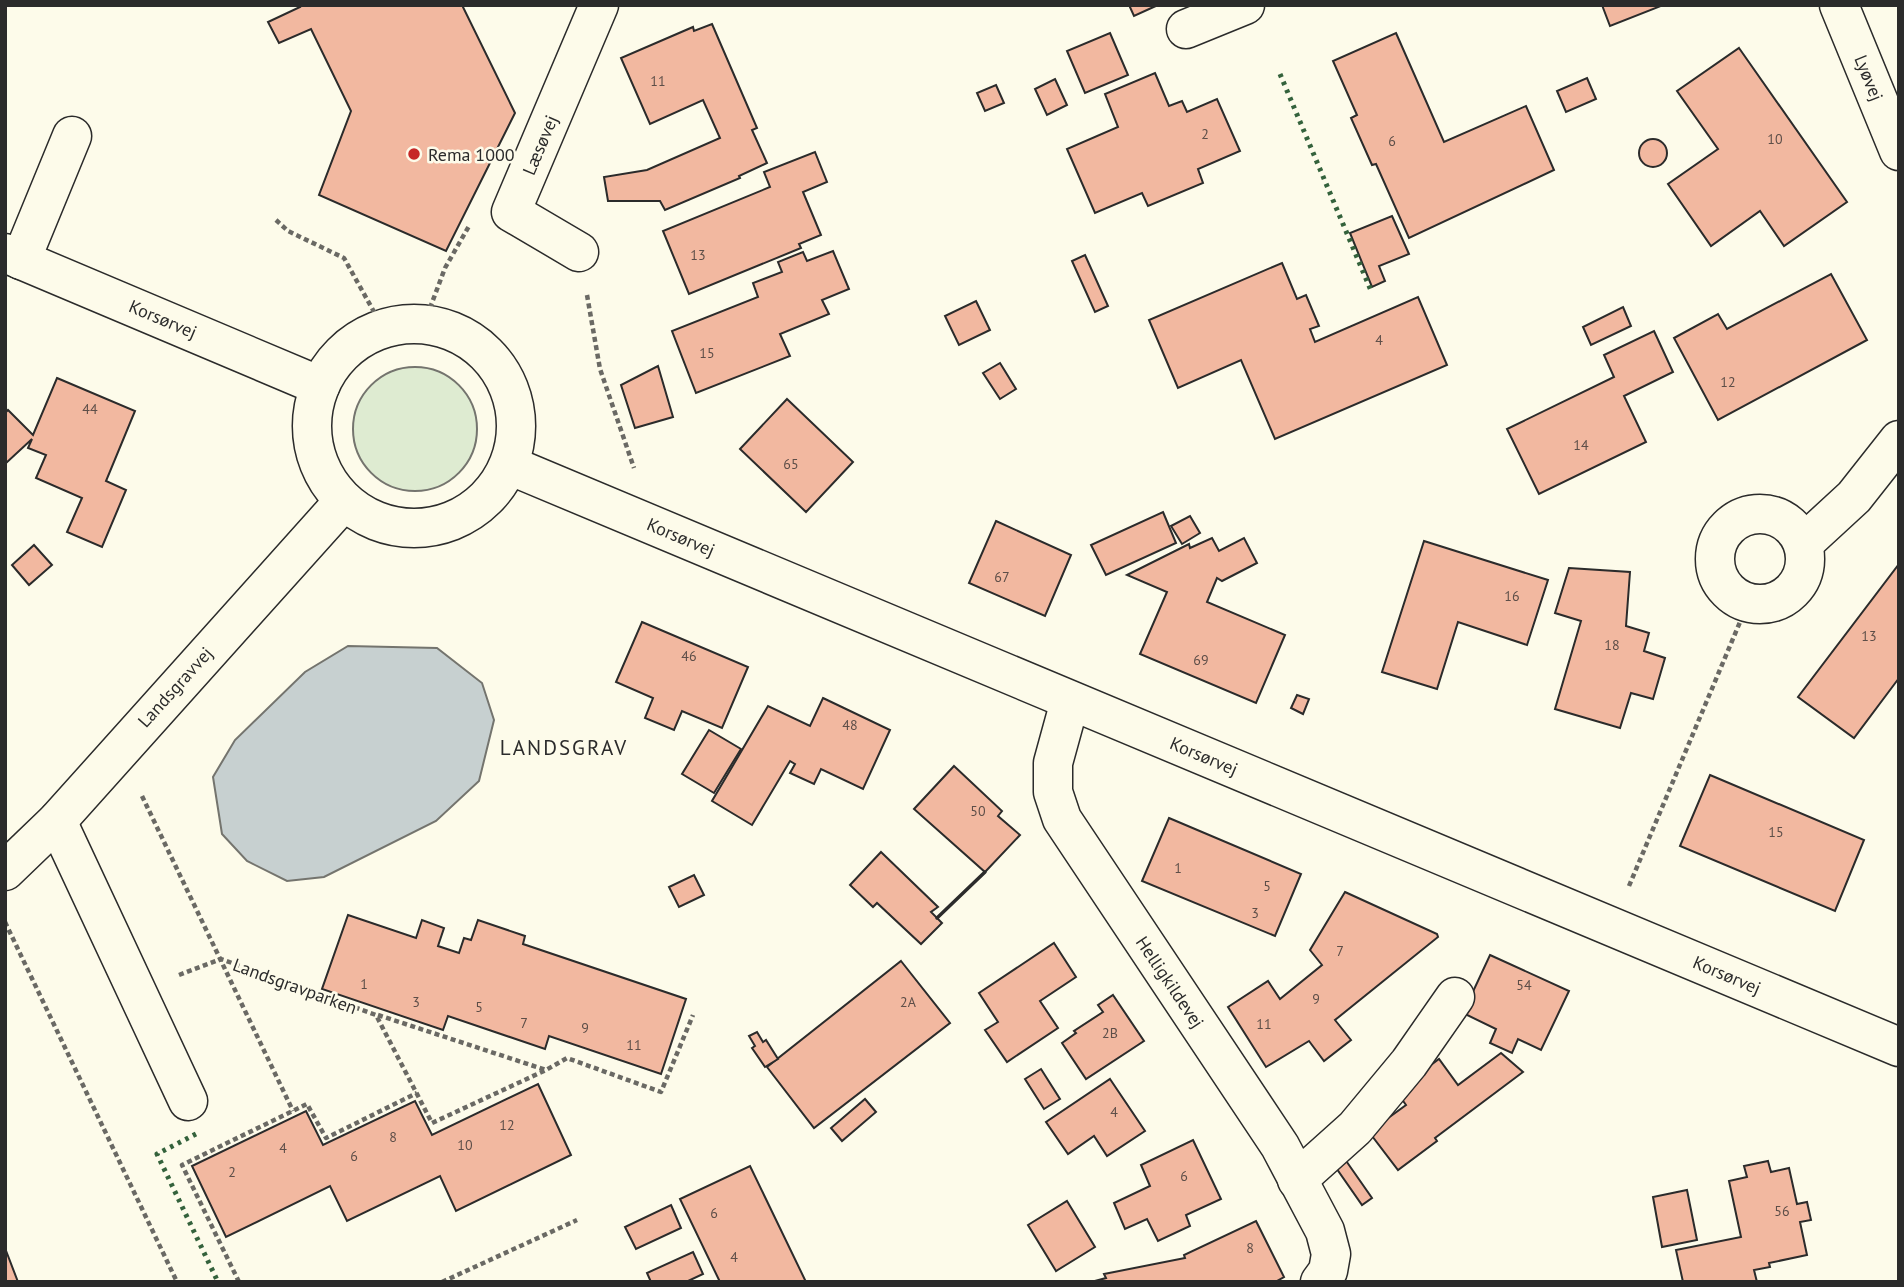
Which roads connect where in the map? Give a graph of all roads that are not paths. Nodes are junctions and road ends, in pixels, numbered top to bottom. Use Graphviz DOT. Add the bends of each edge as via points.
graph roads {
  1 [pos="599,5"];
  2 [pos="1245,5"];
  3 [pos="1839,5"];
  4 [pos="1186,29"];
  5 [pos="72,136"];
  6 [pos="1899,151"];
  7 [pos="579,252"];
  8 [pos="13,257"];
  9 [pos="320,386"];
  10 [pos="1899,440"];
  11 [pos="509,465"];
  12 [pos="344,501"];
  13 [pos="1803,544"];
  14 [pos="1070,701"];
  15 [pos="57,821"];
  16 [pos="5,871"];
  17 [pos="1455,996"];
  18 [pos="1899,1047"];
  19 [pos="188,1101"];
  20 [pos="1297,1180"];
  21 [pos="1326,1268"];
  1 -- 7 [label="street, Læsøvej" via="511,212"];
  2 -- 4 [label="street"];
  3 -- 6 [label="street, Lyøvej"];
  5 -- 8 [label="street"];
  8 -- 9 [label="street, Korsørvej"];
  9 -- 11 [label="street" via="345,350 383,328 424,324 451,331 494,363 508,386 515,412"];
  9 -- 12 [label="street" via="313,410 317,459"];
  10 -- 13 [label="street" via="1854,497"];
  11 -- 12 [label="street" via="480,505 436,526 411,529 387,525"];
  11 -- 14 [label="street, Korsørvej"];
  12 -- 15 [label="street, Landsgravvej"];
  13 -- 13 [label="street" via="1804,572 1788,595 1776,602 1748,603 1734,596 1717,572 1715,556 1727,529 1754,514 1783,521"];
  14 -- 18 [label="street, Korsørvej"];
  14 -- 20 [label="street, Helligkildevej" via="1053,763 1053,792 1062,819 1280,1146"];
  15 -- 16 [label="street, Landsgravvej"];
  15 -- 19 [label="street"];
  17 -- 20 [label="street" via="1409,1063 1355,1128"];
  20 -- 21 [label="street, Helligkildevej" via="1325,1231"];
}
